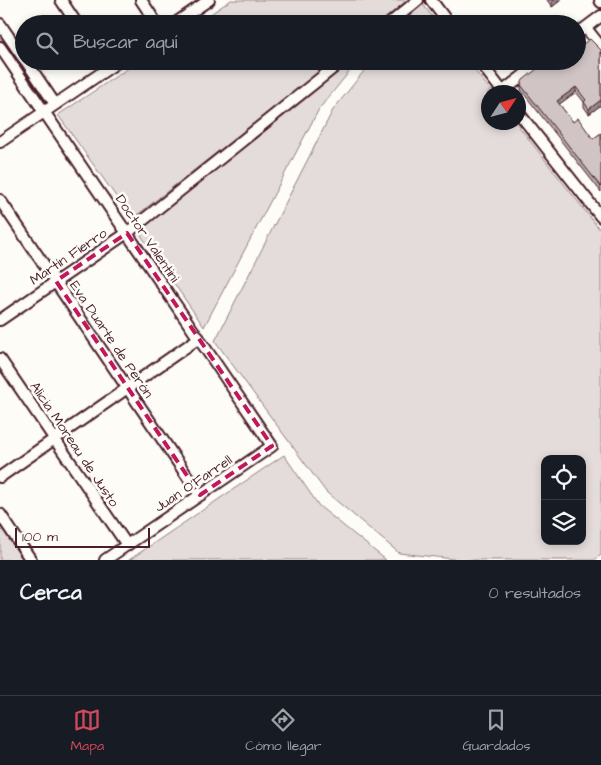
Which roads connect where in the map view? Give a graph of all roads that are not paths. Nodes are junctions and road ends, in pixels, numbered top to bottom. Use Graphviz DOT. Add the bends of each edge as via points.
graph roads {
  1 [pos="61,0"];
  2 [pos="141,0"];
  3 [pos="209,0"];
  4 [pos="418,0"];
  5 [pos="431,0"];
  6 [pos="71,15"];
  7 [pos="151,15"];
  8 [pos="187,15"];
  9 [pos="399,15"];
  10 [pos="442,15"];
  11 [pos="601,16"];
  12 [pos="0,24"];
  13 [pos="586,28"];
  14 [pos="15,46"];
  15 [pos="0,47"];
  16 [pos="601,47"];
  17 [pos="15,69"];
  18 [pos="16,70"];
  19 [pos="32,70"];
  20 [pos="99,70"];
  21 [pos="331,70"];
  22 [pos="485,70"];
  23 [pos="531,70"];
  24 [pos="497,85"];
  25 [pos="512,85"];
  26 [pos="55,104"];
  27 [pos="44,111"];
  28 [pos="526,122"];
  29 [pos="0,142"];
  30 [pos="0,200"];
  31 [pos="601,217"];
  32 [pos="128,233"];
  33 [pos="56,281"];
  34 [pos="0,320"];
  35 [pos="199,338"];
  36 [pos="0,359"];
  37 [pos="128,388"];
  38 [pos="55,438"];
  39 [pos="272,446"];
  40 [pos="0,477"];
  41 [pos="200,495"];
  42 [pos="0,514"];
  43 [pos="127,545"];
  44 [pos="31,560"];
  45 [pos="105,560"];
  1 -- 6 [label="street"];
  2 -- 7 [label="street"];
  3 -- 8 [label="street"];
  4 -- 9 [label="street"];
  5 -- 10 [label="street"];
  11 -- 13 [label="street"];
  12 -- 14 [label="street"];
  13 -- 16 [label="street"];
  15 -- 17 [label="street, Doctor Valentini"];
  18 -- 27 [label="street, Doctor Valentini"];
  19 -- 26 [label="street"];
  20 -- 26 [label="street"];
  21 -- 32 [label="street, Martín Fierro"];
  22 -- 24 [label="street"];
  23 -- 25 [label="street"];
  26 -- 27 [label="street"];
  27 -- 29 [label="street"];
  27 -- 32 [label="street, Doctor Valentini"];
  28 -- 31 [label="street"];
  30 -- 33 [label="street, Eva Duarte de Perón"];
  32 -- 33 [label="street, Martín Fierro"];
  32 -- 35 [label="street, Doctor Valentini"];
  33 -- 34 [label="street, Martín Fierro"];
  33 -- 37 [label="street, Eva Duarte de Perón"];
  35 -- 37 [label="street"];
  35 -- 39 [label="street, Doctor Valentini"];
  36 -- 38 [label="street, Alicia Moreau de Justo"];
  37 -- 38 [label="street"];
  37 -- 41 [label="street, Eva Duarte de Perón"];
  38 -- 40 [label="street"];
  38 -- 43 [label="street, Alicia Moreau de Justo"];
  39 -- 41 [label="street, Juan O'Farrell"];
  41 -- 43 [label="street, Juan O'Farrell"];
  42 -- 44 [label="street"];
  43 -- 45 [label="street, Juan O'Farrell"];
}
